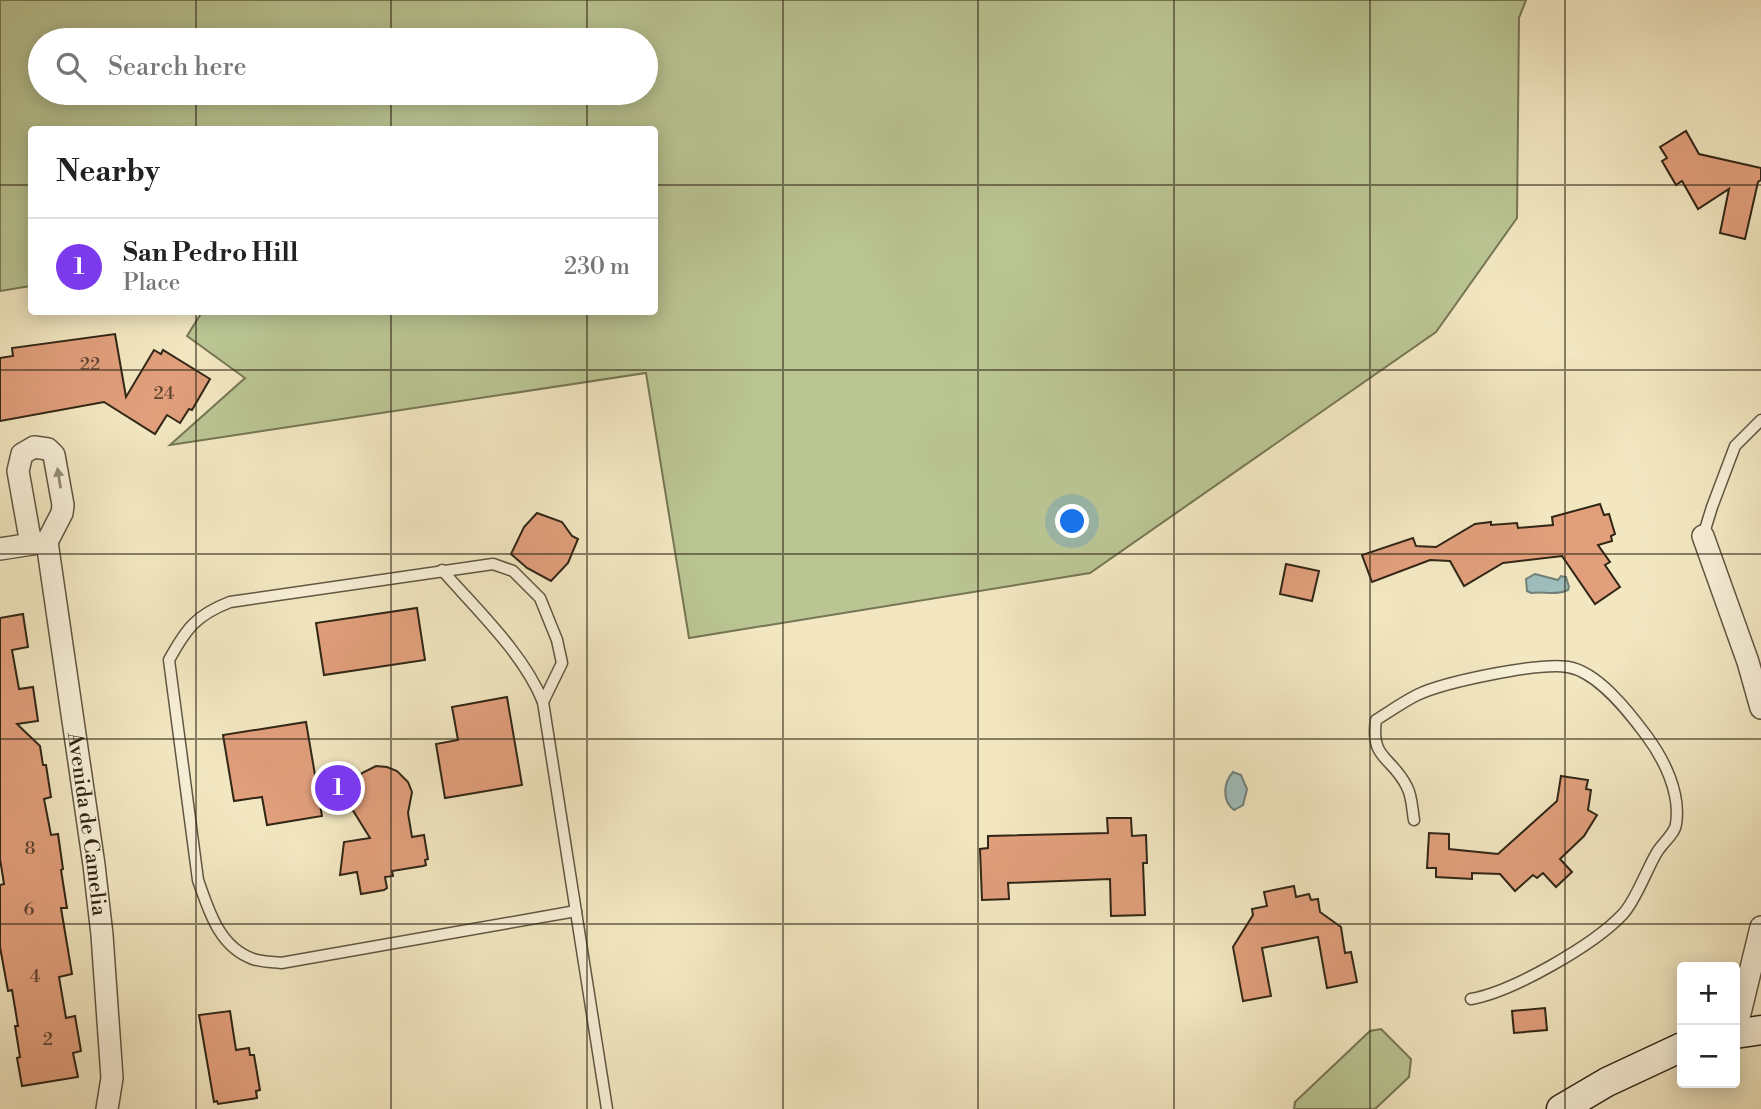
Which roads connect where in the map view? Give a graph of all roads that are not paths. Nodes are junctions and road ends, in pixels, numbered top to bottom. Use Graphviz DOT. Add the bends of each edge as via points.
graph roads {
  1 [pos="1761,420"];
  2 [pos="1703,537"];
  3 [pos="0,549"];
  4 [pos="442,570"];
  5 [pos="544,702"];
  6 [pos="1761,708"];
  7 [pos="1414,820"];
  8 [pos="576,911"];
  9 [pos="1761,927"];
  10 [pos="1471,999"];
  11 [pos="1737,1025"];
  12 [pos="1761,1030"];
  13 [pos="1740,1033"];
  14 [pos="1677,1049"];
  15 [pos="107,1109"];
  16 [pos="607,1109"];
  17 [pos="1561,1109"];
  1 -- 2 [label="lane" via="1735,446"];
  2 -- 6 [label="street"];
  3 -- 15 [label="street, Avenida de Camelia" via="39,543 94,865 113,1078"];
  4 -- 5 [label="lane" via="515,654"];
  4 -- 5 [label="lane" via="493,564 513,571 540,598 562,663"];
  4 -- 8 [label="lane" via="230,602 209,610 181,637 169,660 198,880 209,914 225,941 253,959 281,963"];
  5 -- 8 [label="lane"];
  7 -- 10 [label="lane" via="1409,790 1373,738 1376,720 1418,694 1469,679 1535,668 1568,667 1591,677 1629,711 1661,755 1676,798 1676,826 1657,851 1625,913 1586,945 1545,969"];
  8 -- 16 [label="lane"];
  9 -- 11 [label="street"];
  12 -- 13 [label="street"];
  14 -- 17 [label="street"];
}
